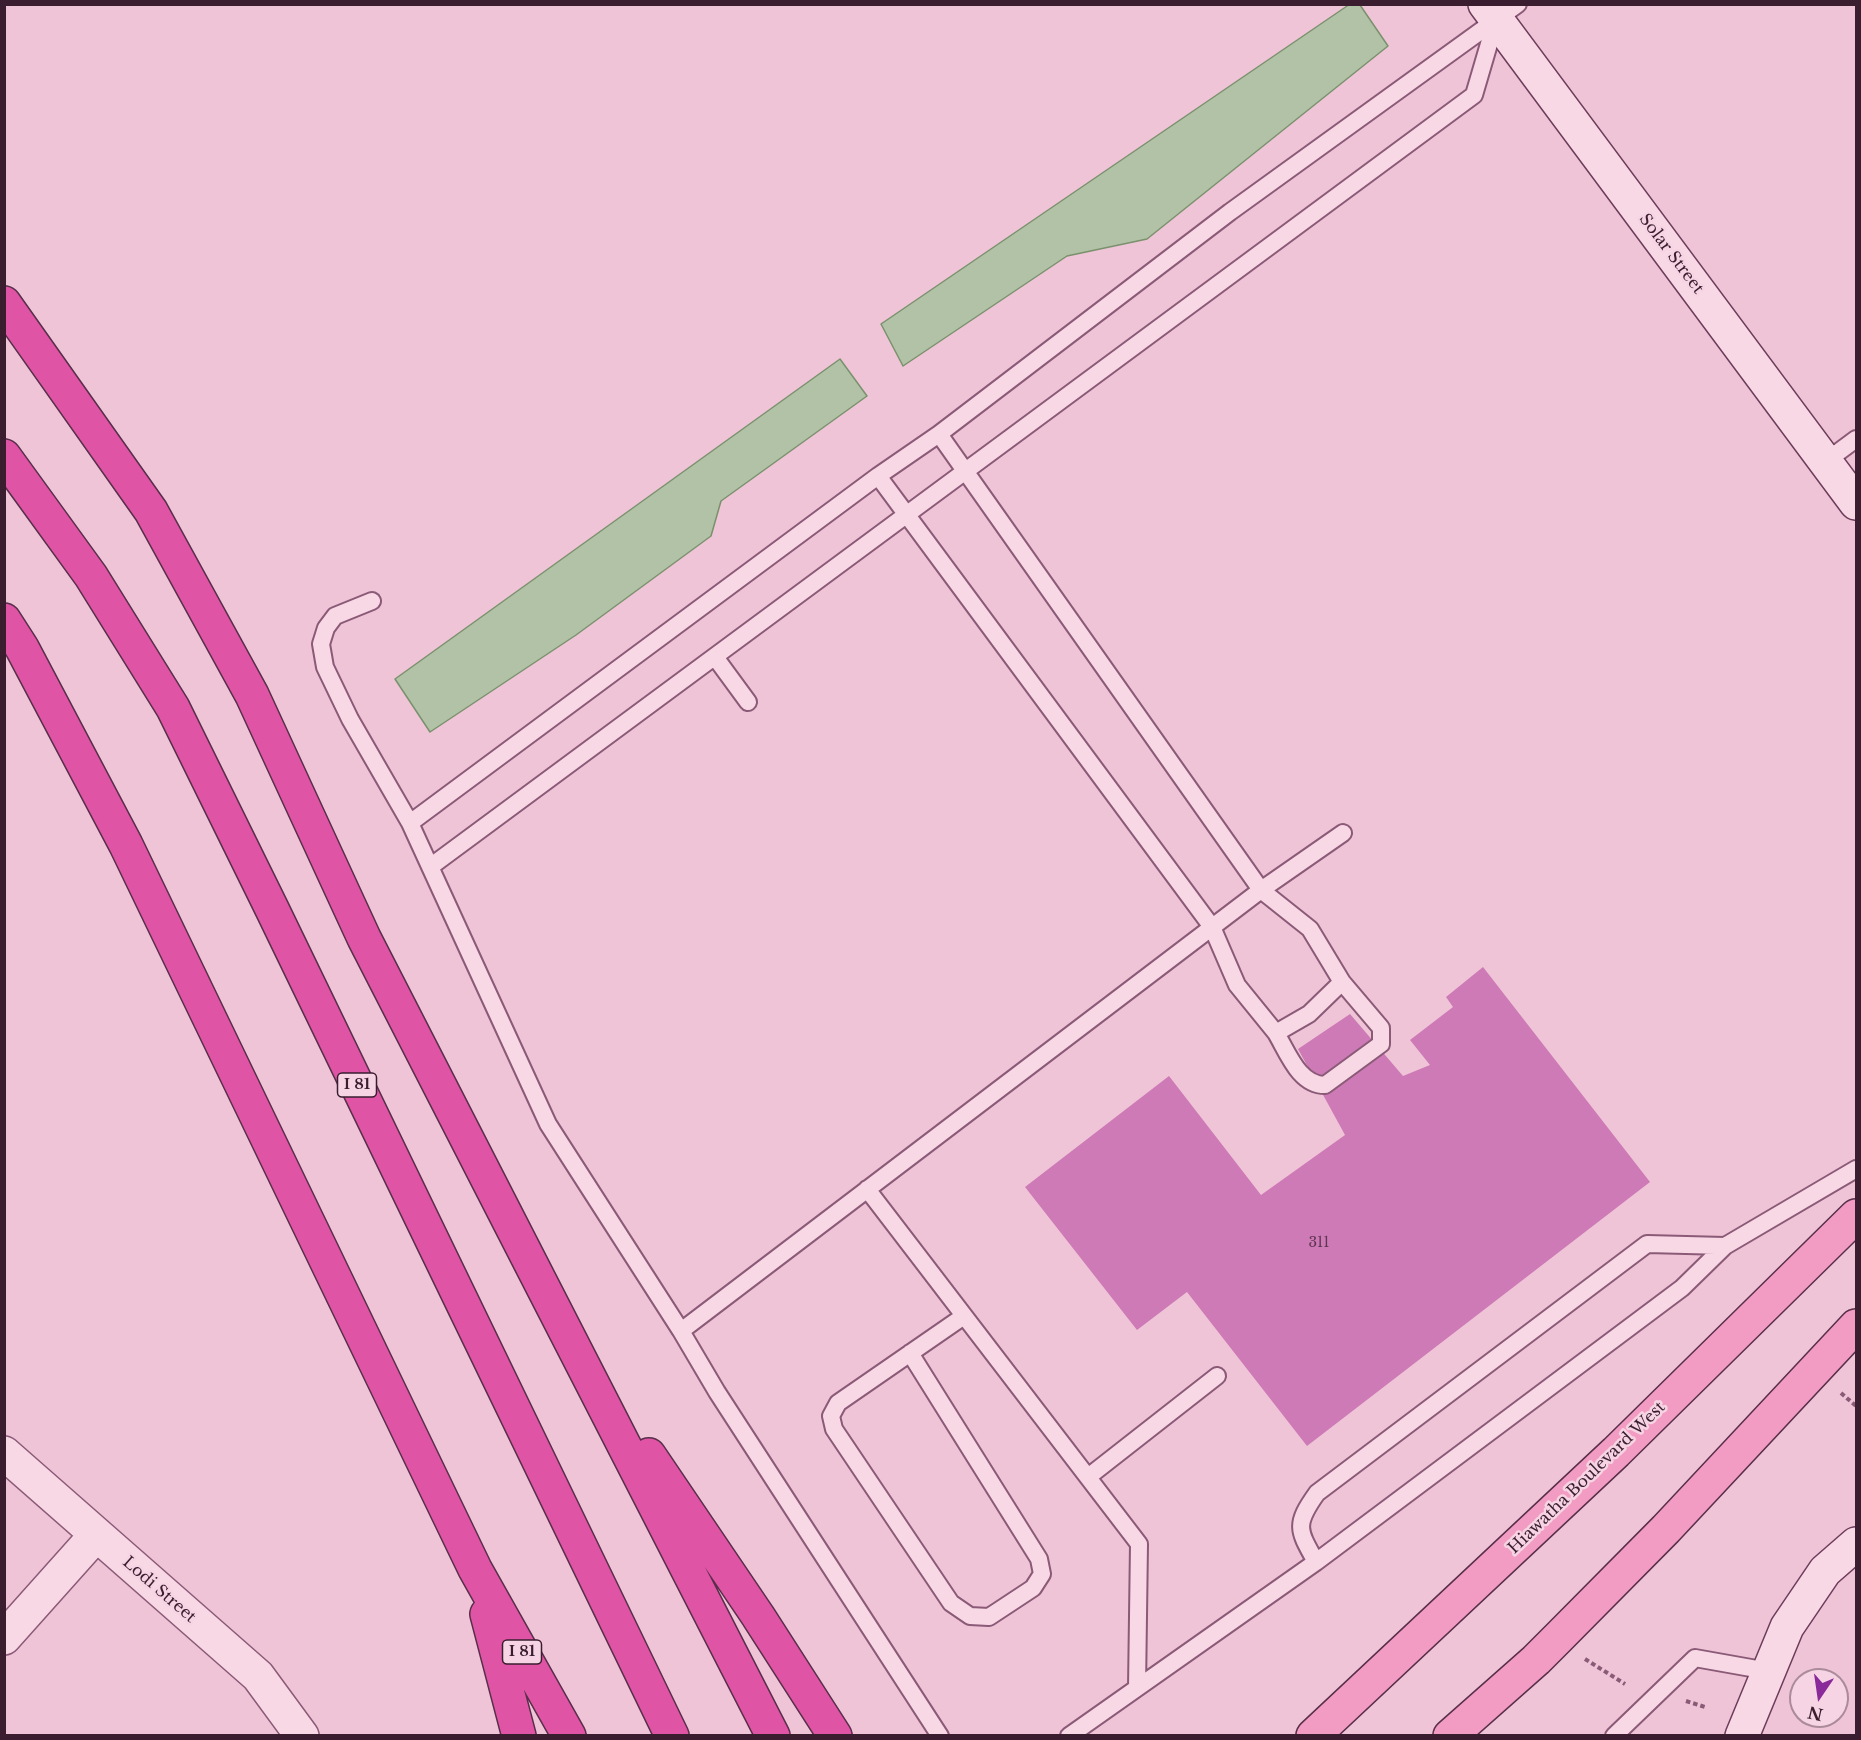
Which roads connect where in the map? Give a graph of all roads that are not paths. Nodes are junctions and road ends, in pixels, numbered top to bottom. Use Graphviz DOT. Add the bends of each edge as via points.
graph roads {
  1 [pos="1500,10"];
  2 [pos="4,303"];
  3 [pos="939,434"];
  4 [pos="1857,439"];
  5 [pos="4,456"];
  6 [pos="1826,462"];
  7 [pos="965,472"];
  8 [pos="878,476"];
  9 [pos="1857,503"];
  10 [pos="907,515"];
  11 [pos="372,601"];
  12 [pos="4,620"];
  13 [pos="715,657"];
  14 [pos="748,702"];
  15 [pos="410,823"];
  16 [pos="1343,833"];
  17 [pos="430,867"];
  18 [pos="1261,890"];
  19 [pos="1212,927"];
  20 [pos="1342,982"];
  21 [pos="1276,1033"];
  22 [pos="1857,1169"];
  23 [pos="867,1189"];
  24 [pos="1857,1216"];
  25 [pos="1725,1246"];
  26 [pos="550,1302"];
  27 [pos="964,1316"];
  28 [pos="1857,1326"];
  29 [pos="681,1331"];
  30 [pos="910,1353"];
  31 [pos="1217,1376"];
  32 [pos="4,1453"];
  33 [pos="1088,1477"];
  34 [pos="96,1535"];
  35 [pos="1857,1544"];
  36 [pos="1317,1562"];
  37 [pos="476,1569"];
  38 [pos="4,1638"];
  39 [pos="1768,1671"];
  40 [pos="1137,1688"];
  41 [pos="650,1692"];
  42 [pos="1636,1714"];
  43 [pos="302,1736"];
  44 [pos="519,1736"];
  45 [pos="569,1736"];
  46 [pos="672,1736"];
  47 [pos="684,1736"];
  48 [pos="773,1736"];
  49 [pos="835,1736"];
  50 [pos="940,1736"];
  51 [pos="1069,1736"];
  52 [pos="1313,1736"];
  53 [pos="1450,1736"];
  54 [pos="1614,1736"];
  55 [pos="1627,1736"];
  56 [pos="1742,1736"];
  1 -- 3 [label="lane"];
  1 -- 6 [label="street, Solar Street"];
  1 -- 7 [label="lane" via="1474,95"];
  2 -- 26 [label="highway" via="151,511 247,685 364,938"];
  3 -- 7 [label="lane"];
  3 -- 8 [label="lane"];
  4 -- 6 [label="lane"];
  5 -- 41 [label="highway, I 81" via="91,576 173,708"];
  6 -- 9 [label="street, Solar Street"];
  7 -- 10 [label="lane"];
  7 -- 18 [label="lane"];
  8 -- 10 [label="lane"];
  8 -- 15 [label="lane"];
  10 -- 13 [label="lane"];
  10 -- 19 [label="lane"];
  11 -- 15 [label="lane" via="335,616 321,644 326,667 351,719"];
  12 -- 37 [label="highway, I 81" via="126,845"];
  13 -- 14 [label="lane"];
  13 -- 17 [label="lane"];
  15 -- 17 [label="lane"];
  16 -- 18 [label="lane"];
  17 -- 29 [label="lane" via="548,1124"];
  18 -- 19 [label="lane"];
  18 -- 20 [label="lane" via="1310,929"];
  19 -- 21 [label="lane" via="1237,985"];
  19 -- 23 [label="lane"];
  20 -- 21 [label="lane" via="1309,1014"];
  20 -- 21 [label="lane" via="1381,1028 1381,1044 1325,1085 1316,1085 1302,1077"];
  22 -- 25 [label="lane"];
  23 -- 27 [label="lane"];
  23 -- 29 [label="lane"];
  24 -- 52 [label="main road, Hiawatha Boulevard West" via="1616,1452"];
  25 -- 36 [label="lane" via="1682,1288"];
  25 -- 36 [label="lane" via="1647,1244 1317,1493 1303,1512 1300,1534"];
  26 -- 48 [label="highway"];
  26 -- 49 [label="highway"];
  27 -- 30 [label="lane"];
  27 -- 33 [label="lane"];
  28 -- 53 [label="main road" via="1536,1660"];
  29 -- 50 [label="lane"];
  30 -- 30 [label="lane" via="838,1403 831,1416 834,1430 951,1603 969,1616 989,1617 1033,1588 1042,1574 1039,1558"];
  31 -- 33 [label="lane"];
  32 -- 34 [label="street, Lodi Street"];
  33 -- 40 [label="lane" via="1139,1544"];
  34 -- 38 [label="street"];
  34 -- 43 [label="street, Lodi Street" via="258,1676"];
  35 -- 39 [label="street" via="1825,1571 1787,1627"];
  36 -- 40 [label="lane"];
  37 -- 44 [label="highway"];
  37 -- 45 [label="highway, I 81"];
  39 -- 42 [label="lane" via="1695,1658"];
  39 -- 56 [label="street"];
  40 -- 51 [label="lane"];
  41 -- 46 [label="highway, I 81"];
  41 -- 47 [label="highway"];
  42 -- 54 [label="lane"];
  42 -- 55 [label="lane"];
}
